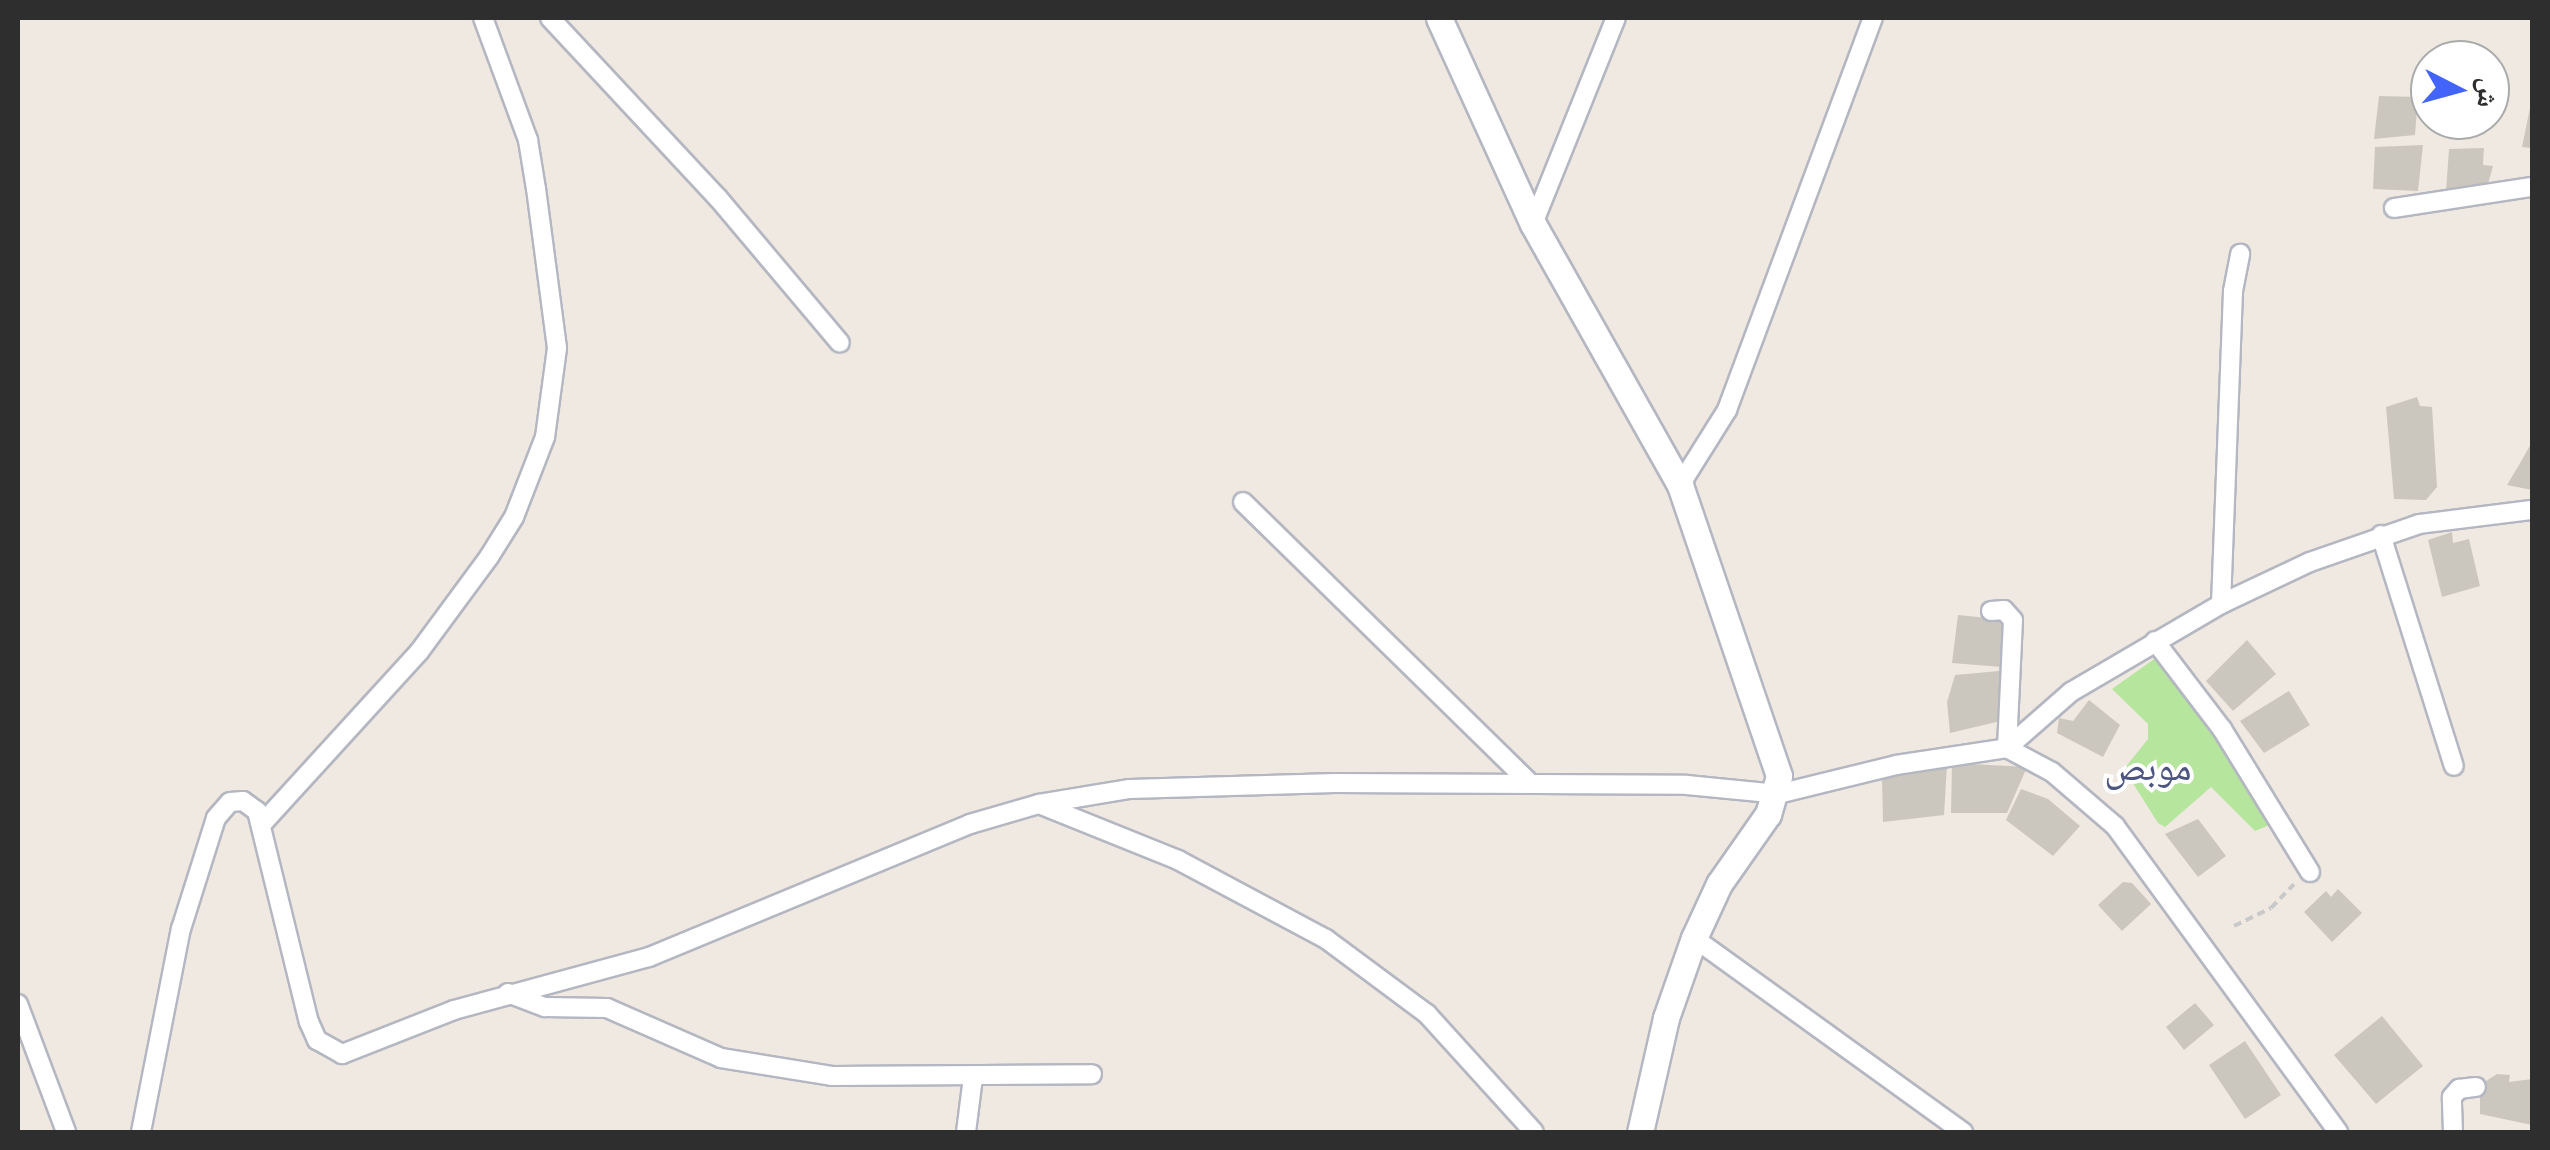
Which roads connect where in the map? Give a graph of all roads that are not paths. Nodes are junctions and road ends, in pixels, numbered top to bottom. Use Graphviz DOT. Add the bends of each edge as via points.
graph roads {
  1 [pos="482,18"];
  2 [pos="550,18"];
  3 [pos="1438,18"];
  4 [pos="1616,18"];
  5 [pos="1873,18"];
  6 [pos="2532,187"];
  7 [pos="2394,208"];
  8 [pos="1534,224"];
  9 [pos="2240,254"];
  10 [pos="840,343"];
  11 [pos="1680,485"];
  12 [pos="1244,502"];
  13 [pos="2532,510"];
  14 [pos="2380,535"];
  15 [pos="2221,604"];
  16 [pos="1991,611"];
  17 [pos="2155,641"];
  18 [pos="2007,748"];
  19 [pos="2454,766"];
  20 [pos="1530,783"];
  21 [pos="1778,794"];
  22 [pos="1039,804"];
  23 [pos="260,825"];
  24 [pos="2307,868"];
  25 [pos="1694,938"];
  26 [pos="508,993"];
  27 [pos="18,1004"];
  28 [pos="1092,1074"];
  29 [pos="973,1077"];
  30 [pos="2476,1087"];
  31 [pos="66,1132"];
  32 [pos="142,1132"];
  33 [pos="966,1132"];
  34 [pos="1534,1132"];
  35 [pos="1640,1132"];
  36 [pos="1963,1132"];
  37 [pos="2338,1132"];
  38 [pos="2454,1132"];
  1 -- 23 [label="street" via="528,140 536,190 557,348 545,437 514,517 466,588 347,735"];
  2 -- 10 [label="street" via="718,198"];
  3 -- 8 [label="street"];
  4 -- 8 [label="street"];
  5 -- 11 [label="street" via="1727,410"];
  6 -- 7 [label="street"];
  8 -- 11 [label="street"];
  9 -- 15 [label="street"];
  11 -- 21 [label="street" via="1779,776"];
  12 -- 20 [label="street"];
  13 -- 14 [label="street" via="2475,514"];
  14 -- 15 [label="street"];
  14 -- 19 [label="street"];
  15 -- 17 [label="street"];
  16 -- 18 [label="street" via="2008,612 2013,620"];
  17 -- 18 [label="street" via="2072,692"];
  17 -- 24 [label="street" via="2222,729"];
  18 -- 21 [label="street"];
  18 -- 37 [label="street" via="2052,772 2115,826"];
  20 -- 21 [label="street" via="1687,784"];
  20 -- 22 [label="street" via="1130,789"];
  21 -- 25 [label="street" via="1719,884"];
  22 -- 26 [label="street" via="970,824 649,957"];
  22 -- 34 [label="street" via="1178,860 1326,939 1427,1014"];
  23 -- 26 [label="street" via="309,1022 330,1050 360,1050"];
  23 -- 32 [label="street" via="257,811 242,800 230,802 216,818 170,974"];
  25 -- 35 [label="street" via="1666,1018"];
  25 -- 36 [label="street"];
  26 -- 29 [label="street" via="545,1008 606,1008 721,1058 832,1076"];
  27 -- 31 [label="street"];
  28 -- 29 [label="street"];
  29 -- 33 [label="street"];
  30 -- 38 [label="street" via="2459,1089 2452,1098"];
}
